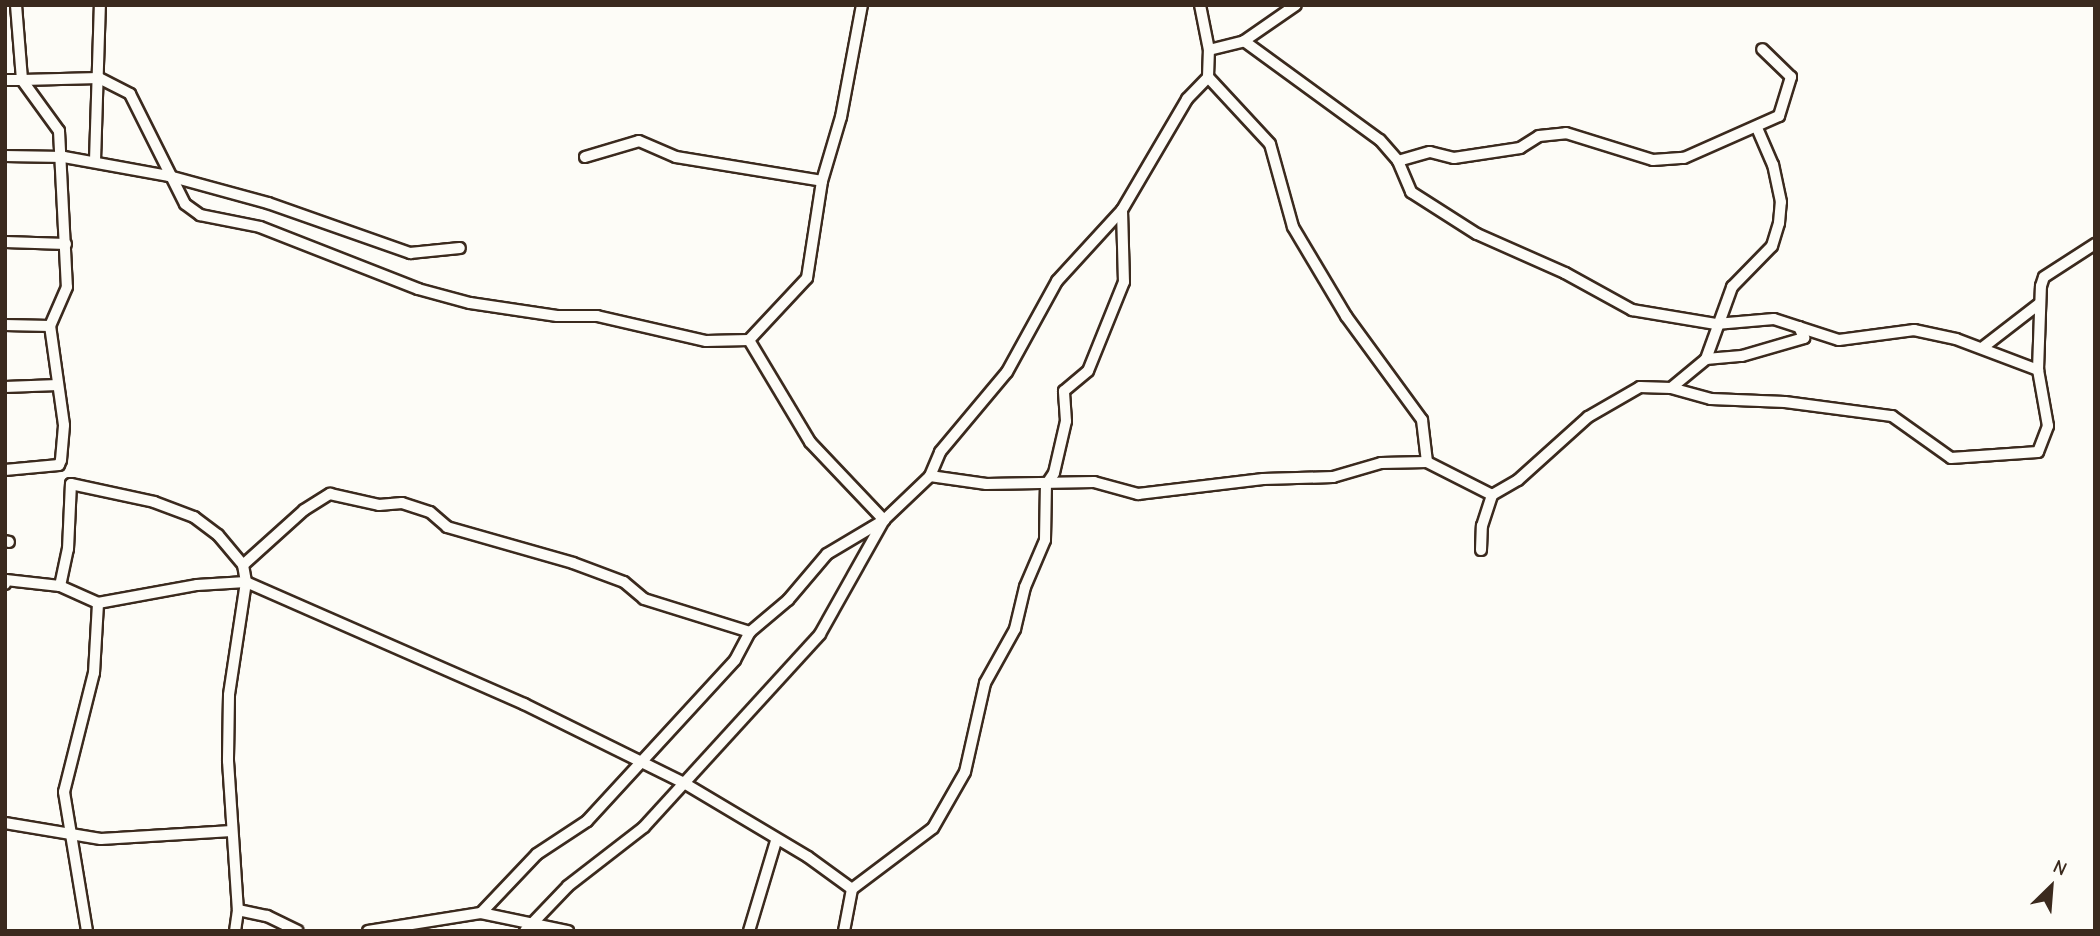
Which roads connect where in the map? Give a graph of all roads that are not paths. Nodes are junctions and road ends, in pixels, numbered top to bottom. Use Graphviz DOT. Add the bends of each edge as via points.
graph roads {
  1 [pos="16,5"];
  2 [pos="100,5"];
  3 [pos="862,5"];
  4 [pos="1200,5"];
  5 [pos="1296,5"];
  6 [pos="1244,41"];
  7 [pos="1762,49"];
  8 [pos="1209,50"];
  9 [pos="1208,77"];
  10 [pos="99,78"];
  11 [pos="5,80"];
  12 [pos="22,80"];
  13 [pos="1757,128"];
  14 [pos="5,156"];
  15 [pos="60,157"];
  16 [pos="585,157"];
  17 [pos="94,161"];
  18 [pos="1398,161"];
  19 [pos="169,176"];
  20 [pos="822,181"];
  21 [pos="1122,210"];
  22 [pos="5,242"];
  23 [pos="66,244"];
  24 [pos="2095,244"];
  25 [pos="460,248"];
  26 [pos="2039,304"];
  27 [pos="1716,324"];
  28 [pos="5,325"];
  29 [pos="50,326"];
  30 [pos="1799,327"];
  31 [pos="748,340"];
  32 [pos="1982,348"];
  33 [pos="1706,359"];
  34 [pos="2038,370"];
  35 [pos="58,385"];
  36 [pos="5,387"];
  37 [pos="1671,388"];
  38 [pos="1427,462"];
  39 [pos="5,470"];
  40 [pos="930,475"];
  41 [pos="1046,485"];
  42 [pos="1492,495"];
  43 [pos="884,520"];
  44 [pos="1481,550"];
  45 [pos="243,565"];
  46 [pos="246,582"];
  47 [pos="5,584"];
  48 [pos="60,586"];
  49 [pos="98,603"];
  50 [pos="750,632"];
  51 [pos="638,760"];
  52 [pos="684,783"];
  53 [pos="5,824"];
  54 [pos="232,831"];
  55 [pos="72,836"];
  56 [pos="776,841"];
  57 [pos="852,889"];
  58 [pos="238,910"];
  59 [pos="481,913"];
  60 [pos="534,922"];
  61 [pos="86,931"];
  62 [pos="235,931"];
  63 [pos="298,931"];
  64 [pos="368,931"];
  65 [pos="526,931"];
  66 [pos="568,931"];
  67 [pos="749,931"];
  68 [pos="844,931"];
  1 -- 12 [label="street"];
  2 -- 10 [label="street"];
  3 -- 20 [label="street" via="841,117"];
  4 -- 8 [label="street"];
  5 -- 6 [label="street"];
  6 -- 8 [label="street"];
  6 -- 18 [label="street" via="1380,140"];
  7 -- 13 [label="street" via="1791,77 1779,117"];
  8 -- 9 [label="street"];
  9 -- 21 [label="street" via="1187,99"];
  9 -- 38 [label="street" via="1270,144 1293,227 1346,316 1422,420"];
  10 -- 12 [label="street"];
  10 -- 17 [label="street"];
  10 -- 19 [label="street" via="130,94"];
  11 -- 12 [label="street"];
  12 -- 15 [label="street" via="59,131"];
  13 -- 18 [label="street" via="1684,158 1653,160 1566,133 1539,136 1520,148 1454,158 1430,152"];
  13 -- 27 [label="street" via="1773,165 1781,201 1779,223 1772,246 1732,287"];
  14 -- 15 [label="street"];
  15 -- 17 [label="street"];
  15 -- 23 [label="street"];
  16 -- 20 [label="street" via="639,141 676,157"];
  17 -- 19 [label="street"];
  18 -- 27 [label="street" via="1410,192 1476,234 1565,273 1632,310"];
  19 -- 25 [label="street" via="268,203 411,253"];
  19 -- 31 [label="street" via="185,204 200,215 260,227 418,289 470,303 557,316 597,316 706,341"];
  20 -- 31 [label="street" via="807,278"];
  21 -- 40 [label="street" via="1057,281 1007,372 940,452"];
  21 -- 41 [label="street" via="1124,282 1088,371 1064,391 1066,421 1054,473"];
  22 -- 23 [label="street"];
  23 -- 29 [label="street" via="67,287"];
  24 -- 26 [label="street" via="2044,277"];
  26 -- 32 [label="street"];
  26 -- 34 [label="street"];
  27 -- 30 [label="street" via="1774,319"];
  27 -- 33 [label="street"];
  28 -- 29 [label="street"];
  29 -- 35 [label="street"];
  30 -- 32 [label="street" via="1839,340 1914,330"];
  30 -- 33 [label="street" via="1804,338 1742,356"];
  31 -- 43 [label="street" via="810,442"];
  32 -- 34 [label="street"];
  33 -- 37 [label="street"];
  34 -- 37 [label="street" via="2048,426 2038,452 1951,458 1892,416 1784,402 1711,399"];
  35 -- 36 [label="street"];
  35 -- 39 [label="street" via="64,425 59,465"];
  37 -- 42 [label="street" via="1640,387 1588,417 1518,480"];
  38 -- 41 [label="street" via="1381,463 1333,477 1263,479 1138,494 1094,482"];
  38 -- 42 [label="street"];
  40 -- 41 [label="street" via="986,484"];
  40 -- 43 [label="street"];
  41 -- 57 [label="street" via="1045,540 1030,573 1015,629 985,683 965,772 933,828"];
  42 -- 44 [label="street" via="1482,526"];
  43 -- 50 [label="street" via="827,554 788,600"];
  43 -- 52 [label="street" via="820,634"];
  45 -- 46 [label="street"];
  45 -- 48 [label="street" via="218,535 194,517 154,502 71,484 68,549"];
  45 -- 50 [label="street" via="304,510 330,494 379,505 402,503 430,512 447,527 573,563 624,582 644,600"];
  46 -- 49 [label="street" via="197,585"];
  46 -- 51 [label="street" via="524,704"];
  46 -- 54 [label="street" via="229,695"];
  47 -- 48 [label="street" via="6,580"];
  48 -- 49 [label="street"];
  49 -- 55 [label="street" via="94,673 64,792"];
  50 -- 51 [label="street" via="716,681"];
  51 -- 52 [label="street"];
  51 -- 59 [label="street" via="587,821 537,854"];
  52 -- 56 [label="street"];
  52 -- 60 [label="street" via="644,827 568,886"];
  53 -- 55 [label="street"];
  54 -- 55 [label="street" via="101,839"];
  54 -- 58 [label="street"];
  55 -- 61 [label="street"];
  56 -- 57 [label="street" via="808,857"];
  56 -- 67 [label="street"];
  57 -- 68 [label="street"];
  58 -- 62 [label="street"];
  58 -- 63 [label="street" via="267,916"];
  59 -- 60 [label="street"];
  59 -- 64 [label="street"];
  60 -- 65 [label="street"];
  60 -- 66 [label="street"];
}
